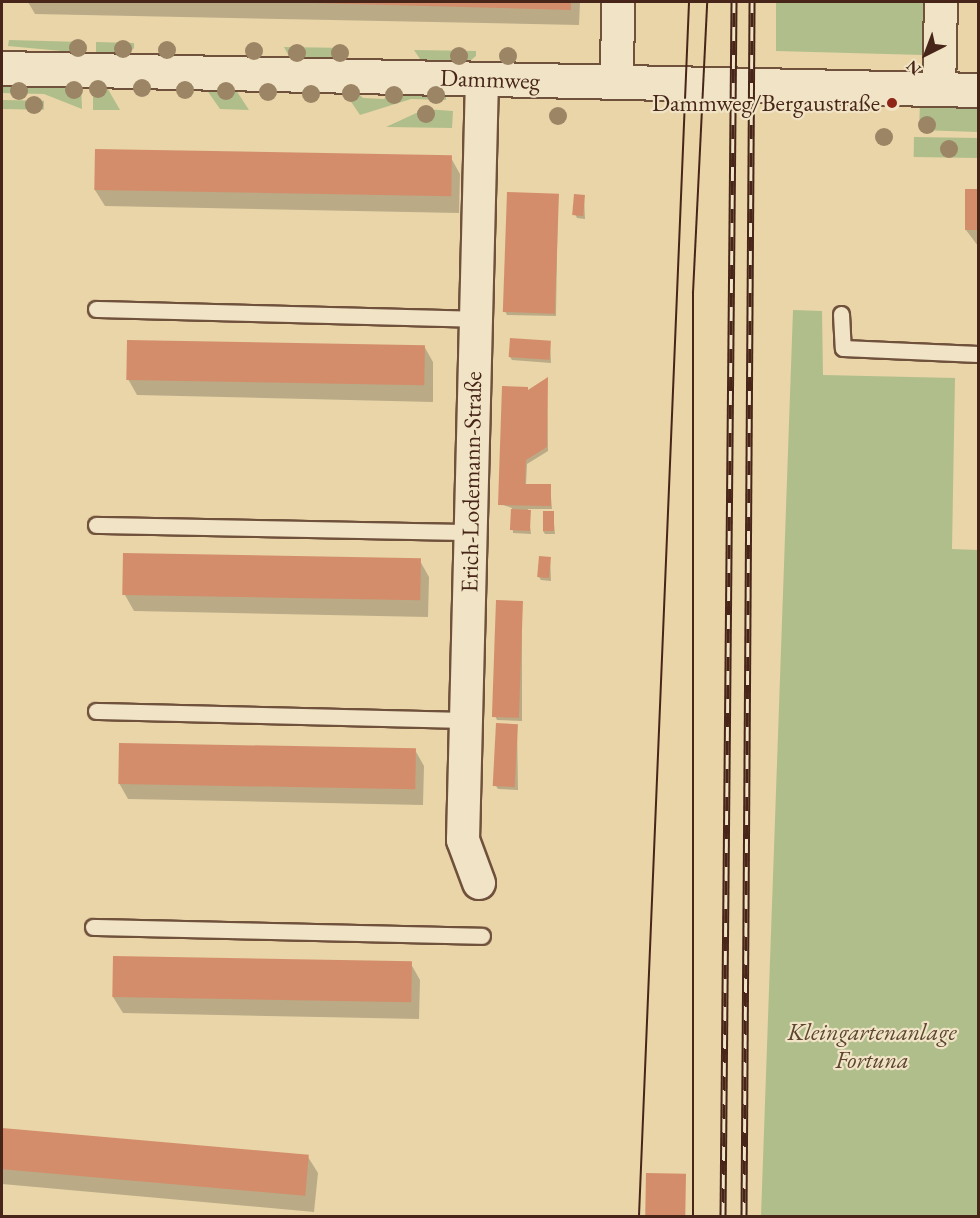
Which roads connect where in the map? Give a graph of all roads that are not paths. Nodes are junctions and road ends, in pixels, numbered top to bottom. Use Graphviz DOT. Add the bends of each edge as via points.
graph roads {
  1 [pos="618,2"];
  2 [pos="941,2"];
  3 [pos="2,68"];
  4 [pos="482,79"];
  5 [pos="617,83"];
  6 [pos="939,90"];
  7 [pos="978,90"];
  8 [pos="96,309"];
  9 [pos="841,314"];
  10 [pos="476,319"];
  11 [pos="978,354"];
  12 [pos="96,525"];
  13 [pos="469,532"];
  14 [pos="96,711"];
  15 [pos="467,720"];
  16 [pos="479,883"];
  17 [pos="93,927"];
  18 [pos="482,936"];
  1 -- 5 [label="street"];
  2 -- 6 [label="street"];
  3 -- 4 [label="street, Dammweg"];
  4 -- 5 [label="street, Dammweg"];
  4 -- 10 [label="street, Erich-Lodemann-Straße"];
  5 -- 6 [label="street, Dammweg"];
  6 -- 7 [label="street, Dammweg"];
  8 -- 10 [label="lane"];
  9 -- 11 [label="lane" via="843,348"];
  10 -- 13 [label="street, Erich-Lodemann-Straße"];
  12 -- 13 [label="lane"];
  13 -- 15 [label="street, Erich-Lodemann-Straße"];
  14 -- 15 [label="lane"];
  15 -- 16 [label="street, Erich-Lodemann-Straße" via="463,840"];
  17 -- 18 [label="lane"];
}
